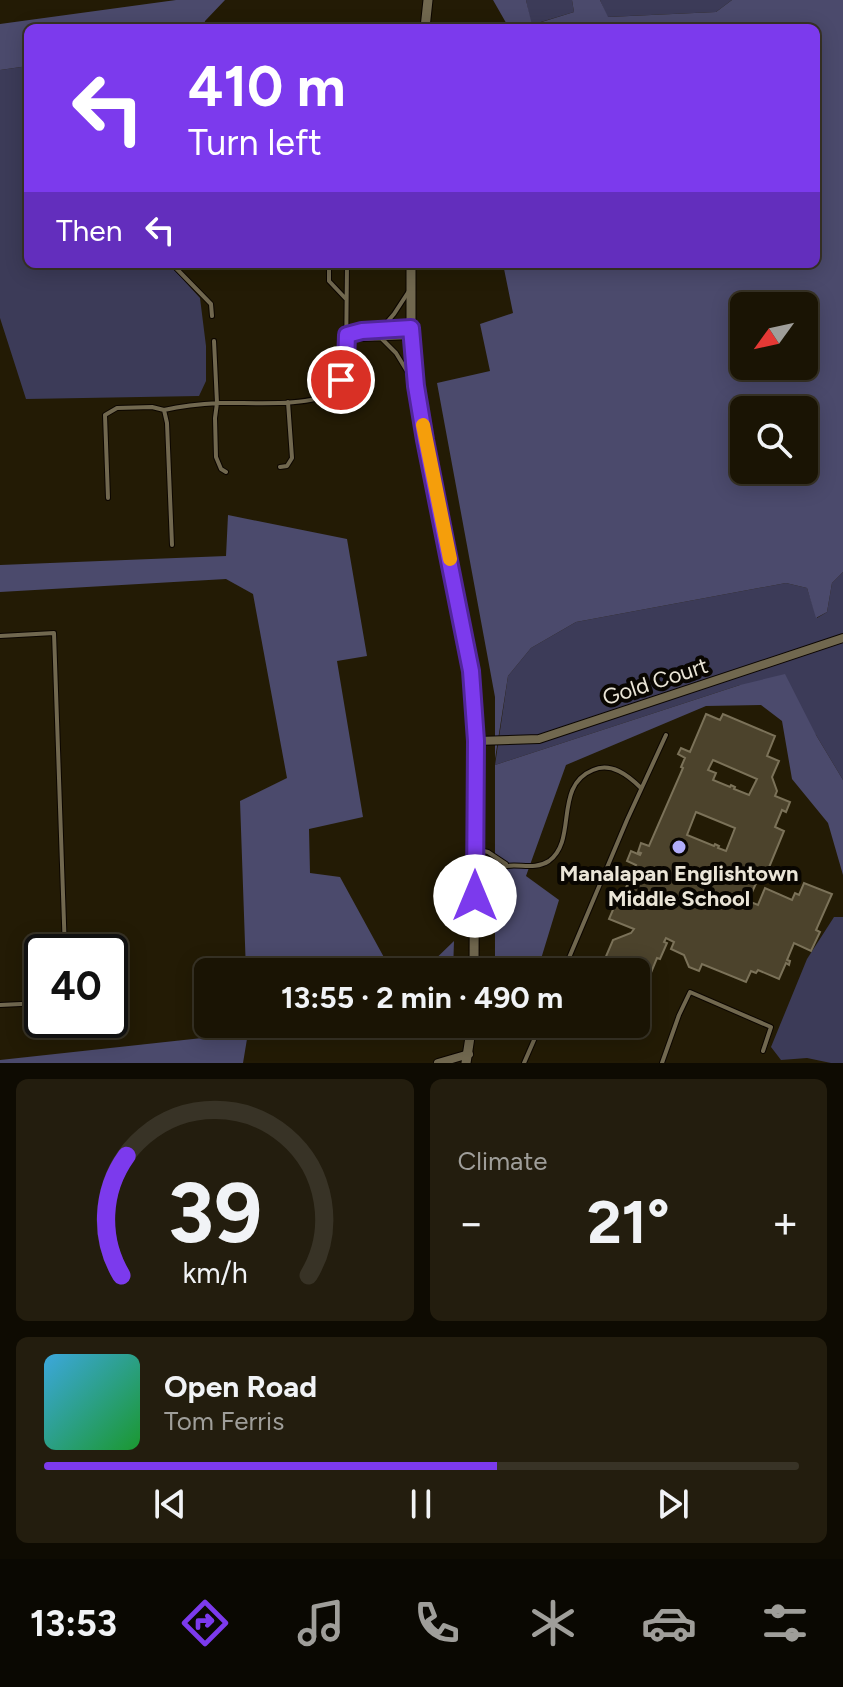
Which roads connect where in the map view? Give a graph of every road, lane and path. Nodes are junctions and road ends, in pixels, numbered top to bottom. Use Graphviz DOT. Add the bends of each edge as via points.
graph roads {
  1 [pos="428,0"];
  2 [pos="425,24"];
  3 [pos="176,268"];
  4 [pos="329,268"];
  5 [pos="347,268"];
  6 [pos="411,268"];
  7 [pos="411,289"];
  8 [pos="347,299"];
  9 [pos="212,316"];
  10 [pos="379,330"];
  11 [pos="412,332"];
  12 [pos="347,335"];
  13 [pos="381,338"];
  14 [pos="214,341"];
  15 [pos="416,386"];
  16 [pos="288,402"];
  17 [pos="217,403"];
  18 [pos="164,410"];
  19 [pos="280,467"];
  20 [pos="226,472"];
  21 [pos="108,498"];
  22 [pos="172,545"];
  23 [pos="0,636"];
  24 [pos="843,638"];
  25 [pos="666,735"];
  26 [pos="476,741"];
  27 [pos="641,788"];
  28 [pos="475,849"];
  29 [pos="508,865"];
  30 [pos="475,871"];
  31 [pos="64,934"];
  32 [pos="474,958"];
  33 [pos="569,958"];
  34 [pos="24,1004"];
  35 [pos="0,1005"];
  36 [pos="470,1038"];
  37 [pos="535,1038"];
  38 [pos="763,1051"];
  39 [pos="468,1059"];
  40 [pos="438,1063"];
  41 [pos="524,1063"];
  42 [pos="662,1063"];
  1 -- 2 [label="street"];
  3 -- 9 [label="lane" via="211,304"];
  4 -- 8 [label="lane" via="329,281"];
  5 -- 8 [label="lane"];
  6 -- 7 [label="street"];
  7 -- 10 [label="lane"];
  7 -- 11 [label="street"];
  8 -- 12 [label="lane"];
  10 -- 11 [label="lane"];
  10 -- 12 [label="lane"];
  11 -- 13 [label="lane"];
  11 -- 15 [label="street"];
  12 -- 13 [label="lane"];
  12 -- 16 [label="lane" via="346,364 331,392"];
  13 -- 15 [label="lane"];
  14 -- 17 [label="lane"];
  15 -- 26 [label="street" via="471,671"];
  16 -- 17 [label="lane"];
  16 -- 19 [label="lane" via="292,458"];
  17 -- 18 [label="lane"];
  17 -- 20 [label="lane" via="216,457"];
  18 -- 21 [label="lane" via="117,408 105,415"];
  18 -- 22 [label="lane"];
  23 -- 31 [label="lane" via="54,633"];
  24 -- 26 [label="street, Gold Court" via="539,739"];
  25 -- 27 [label="lane"];
  26 -- 28 [label="street"];
  27 -- 29 [label="lane" via="617,770 601,766 585,773 574,785 560,848 552,859 533,867"];
  27 -- 33 [label="lane"];
  28 -- 29 [label="lane"];
  28 -- 30 [label="street"];
  29 -- 30 [label="lane"];
  30 -- 32 [label="street"];
  34 -- 35 [label="lane"];
  36 -- 39 [label="street"];
  37 -- 41 [label="lane"];
  38 -- 42 [label="lane" via="771,1027 690,992"];
  39 -- 40 [label="street"];
}
